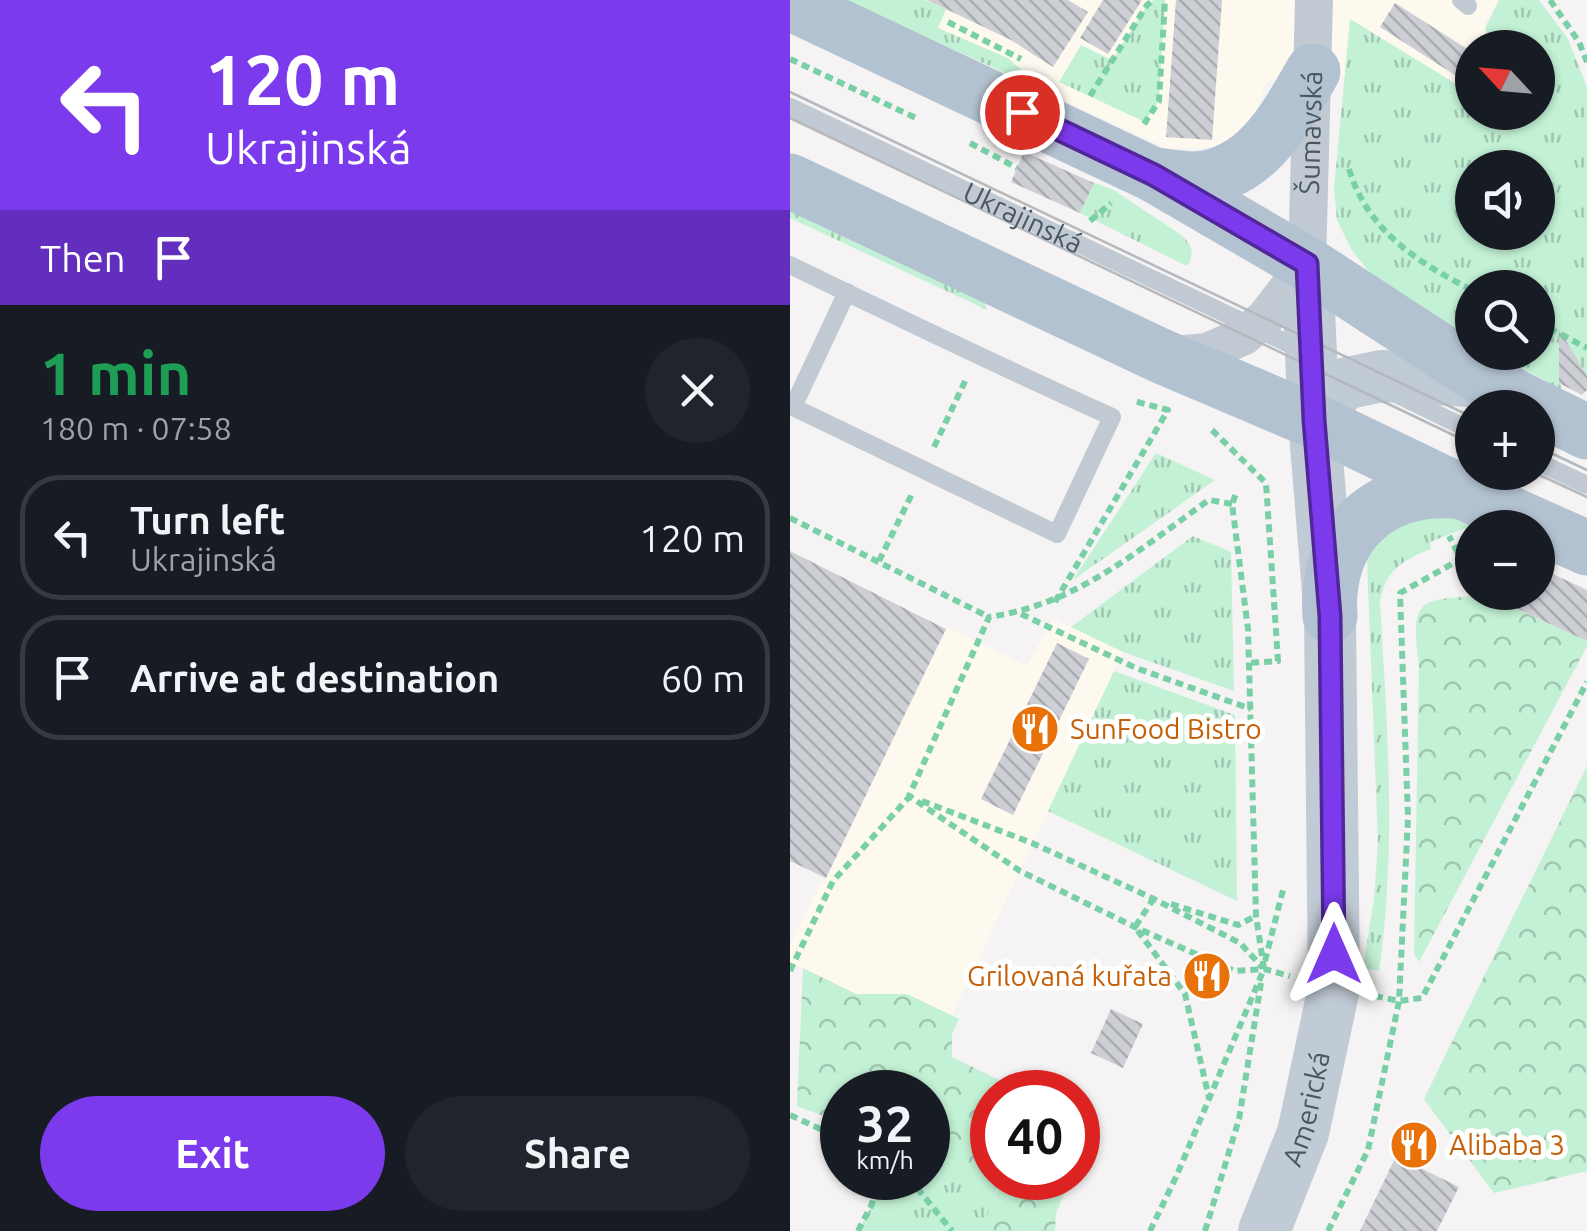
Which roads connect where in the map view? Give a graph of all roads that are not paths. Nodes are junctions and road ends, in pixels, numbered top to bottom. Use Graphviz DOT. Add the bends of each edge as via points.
graph roads {
  1 [pos="1314,0"];
  2 [pos="790,3"];
  3 [pos="1313,71"];
  4 [pos="790,107"];
  5 [pos="1154,175"];
  6 [pos="790,182"];
  7 [pos="1307,264"];
  8 [pos="790,265"];
  9 [pos="847,292"];
  10 [pos="1255,328"];
  11 [pos="1311,354"];
  12 [pos="1161,356"];
  13 [pos="1364,380"];
  14 [pos="1459,390"];
  15 [pos="1455,394"];
  16 [pos="1555,417"];
  17 [pos="1314,420"];
  18 [pos="1587,432"];
  19 [pos="1555,470"];
  20 [pos="1587,485"];
  21 [pos="1455,513"];
  22 [pos="1555,540"];
  23 [pos="1587,548"];
  24 [pos="1330,616"];
  25 [pos="1264,1231"];
  1 -- 3 [label="street, Šumavská"];
  2 -- 5 [label="main road"];
  3 -- 5 [label="main road" via="1273,136 1230,172 1194,179"];
  3 -- 7 [label="street, Šumavská"];
  4 -- 10 [label="lane, Ukrajinská"];
  5 -- 7 [label="main road"];
  6 -- 12 [label="main road"];
  7 -- 10 [label="street"];
  7 -- 11 [label="street, Americká"];
  7 -- 14 [label="main road"];
  8 -- 9 [label="lane"];
  9 -- 9 [label="lane" via="794,407 1057,534 1112,417"];
  10 -- 11 [label="lane, Ukrajinská"];
  10 -- 12 [label="street" via="1207,352"];
  11 -- 13 [label="lane, Ukrajinská"];
  11 -- 17 [label="street, Americká"];
  12 -- 17 [label="main road"];
  13 -- 15 [label="street" via="1421,376"];
  13 -- 17 [label="street" via="1343,384"];
  16 -- 18 [label="main road"];
  17 -- 21 [label="main road"];
  17 -- 24 [label="street, Americká"];
  19 -- 20 [label="lane"];
  21 -- 24 [label="main road" via="1419,491 1364,520 1332,573"];
  22 -- 23 [label="main road"];
  24 -- 25 [label="street, Americká" via="1334,988 1303,1134"];
}
